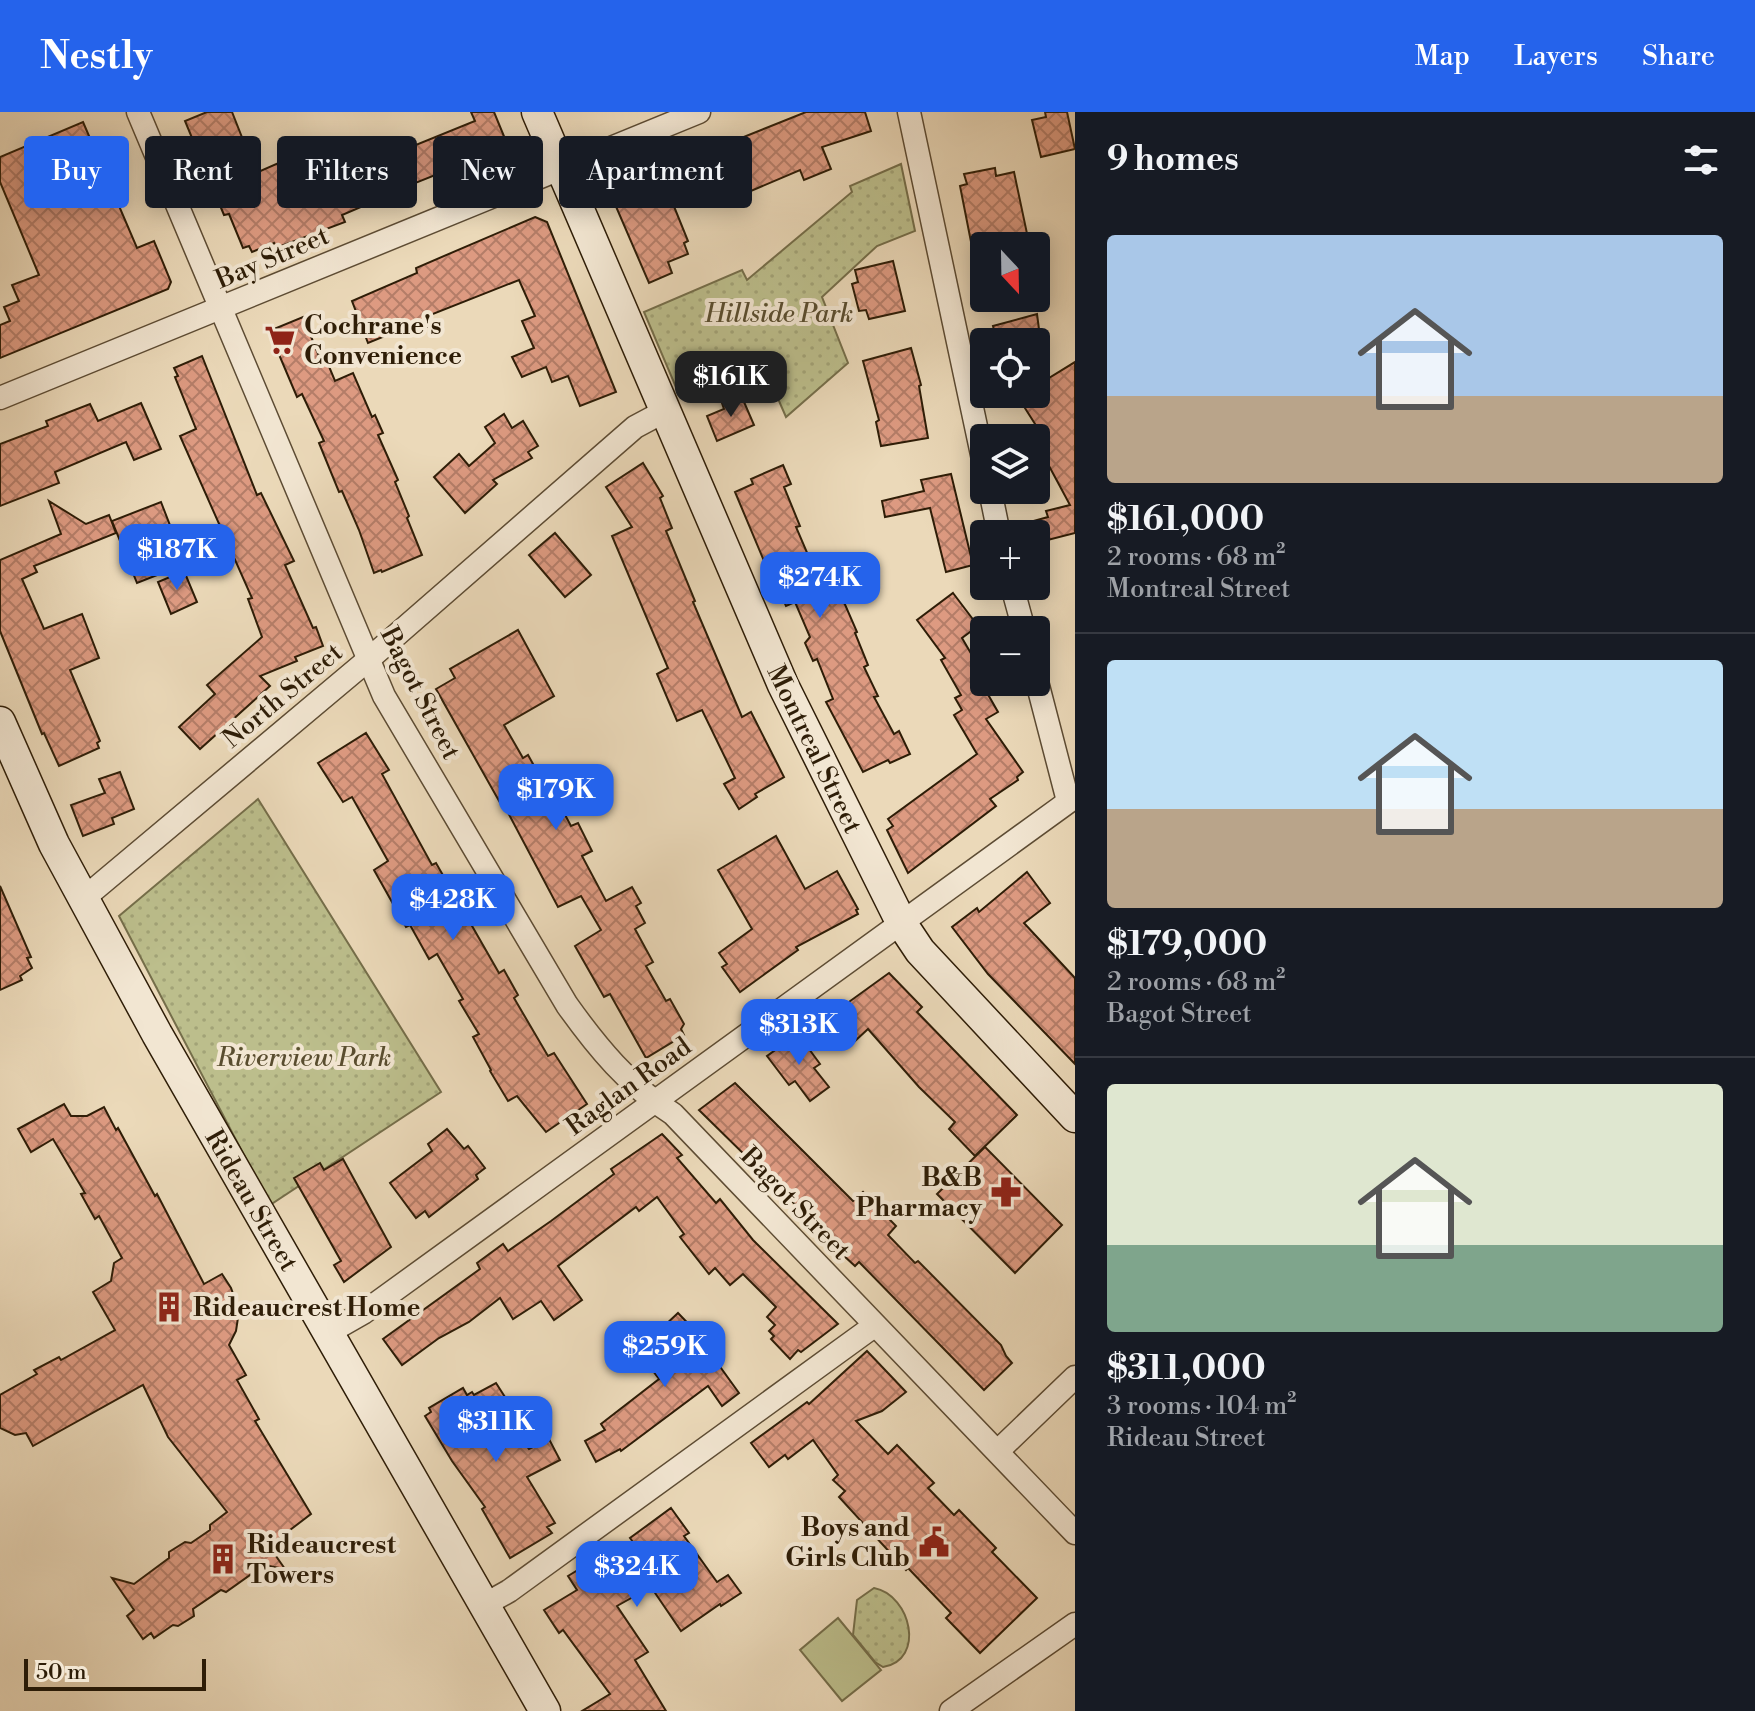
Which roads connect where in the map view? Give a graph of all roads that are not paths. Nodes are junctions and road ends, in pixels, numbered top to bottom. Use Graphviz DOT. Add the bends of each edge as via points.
graph roads {
  1 [pos="138,112"];
  2 [pos="537,112"];
  3 [pos="699,112"];
  4 [pos="909,112"];
  5 [pos="639,136"];
  6 [pos="559,160"];
  7 [pos="559,168"];
  8 [pos="579,208"];
  9 [pos="221,310"];
  10 [pos="0,398"];
  11 [pos="665,411"];
  12 [pos="975,424"];
  13 [pos="369,659"];
  14 [pos="1041,696"];
  15 [pos="0,722"];
  16 [pos="1072,799"];
  17 [pos="83,899"];
  18 [pos="902,924"];
  19 [pos="654,1102"];
  20 [pos="1072,1107"];
  21 [pos="874,1326"];
  22 [pos="328,1333"];
  23 [pos="1075,1377"];
  24 [pos="998,1451"];
  25 [pos="1075,1533"];
  26 [pos="484,1605"];
  27 [pos="1075,1624"];
  28 [pos="545,1711"];
  29 [pos="951,1711"];
  1 -- 9 [label="street, Bagot Street"];
  2 -- 6 [label="main road, Montreal Street"];
  3 -- 5 [label="street, Bay Street"];
  4 -- 12 [label="street"];
  7 -- 9 [label="street, Bay Street"];
  8 -- 11 [label="main road, Montreal Street"];
  9 -- 10 [label="street, Bay Street"];
  9 -- 13 [label="street, Bagot Street"];
  11 -- 13 [label="street, North Street" via="635,427"];
  11 -- 18 [label="main road, Montreal Street" via="783,685"];
  13 -- 17 [label="street, North Street"];
  13 -- 19 [label="street, Bagot Street" via="384,696 567,1005 598,1048"];
  14 -- 16 [label="street"];
  15 -- 17 [label="main road, Rideau Street"];
  16 -- 18 [label="street, Raglan Road"];
  17 -- 22 [label="main road, Rideau Street"];
  18 -- 19 [label="street, Raglan Road"];
  18 -- 20 [label="main road, Montreal Street" via="920,951"];
  19 -- 21 [label="street, Bagot Street" via="673,1114"];
  19 -- 22 [label="street, Raglan Road"];
  21 -- 24 [label="street, Bagot Street"];
  21 -- 26 [label="street"];
  22 -- 26 [label="main road, Rideau Street"];
  23 -- 24 [label="street"];
  24 -- 25 [label="street, Bagot Street"];
  26 -- 28 [label="main road, Rideau Street"];
  27 -- 29 [label="street"];
}
